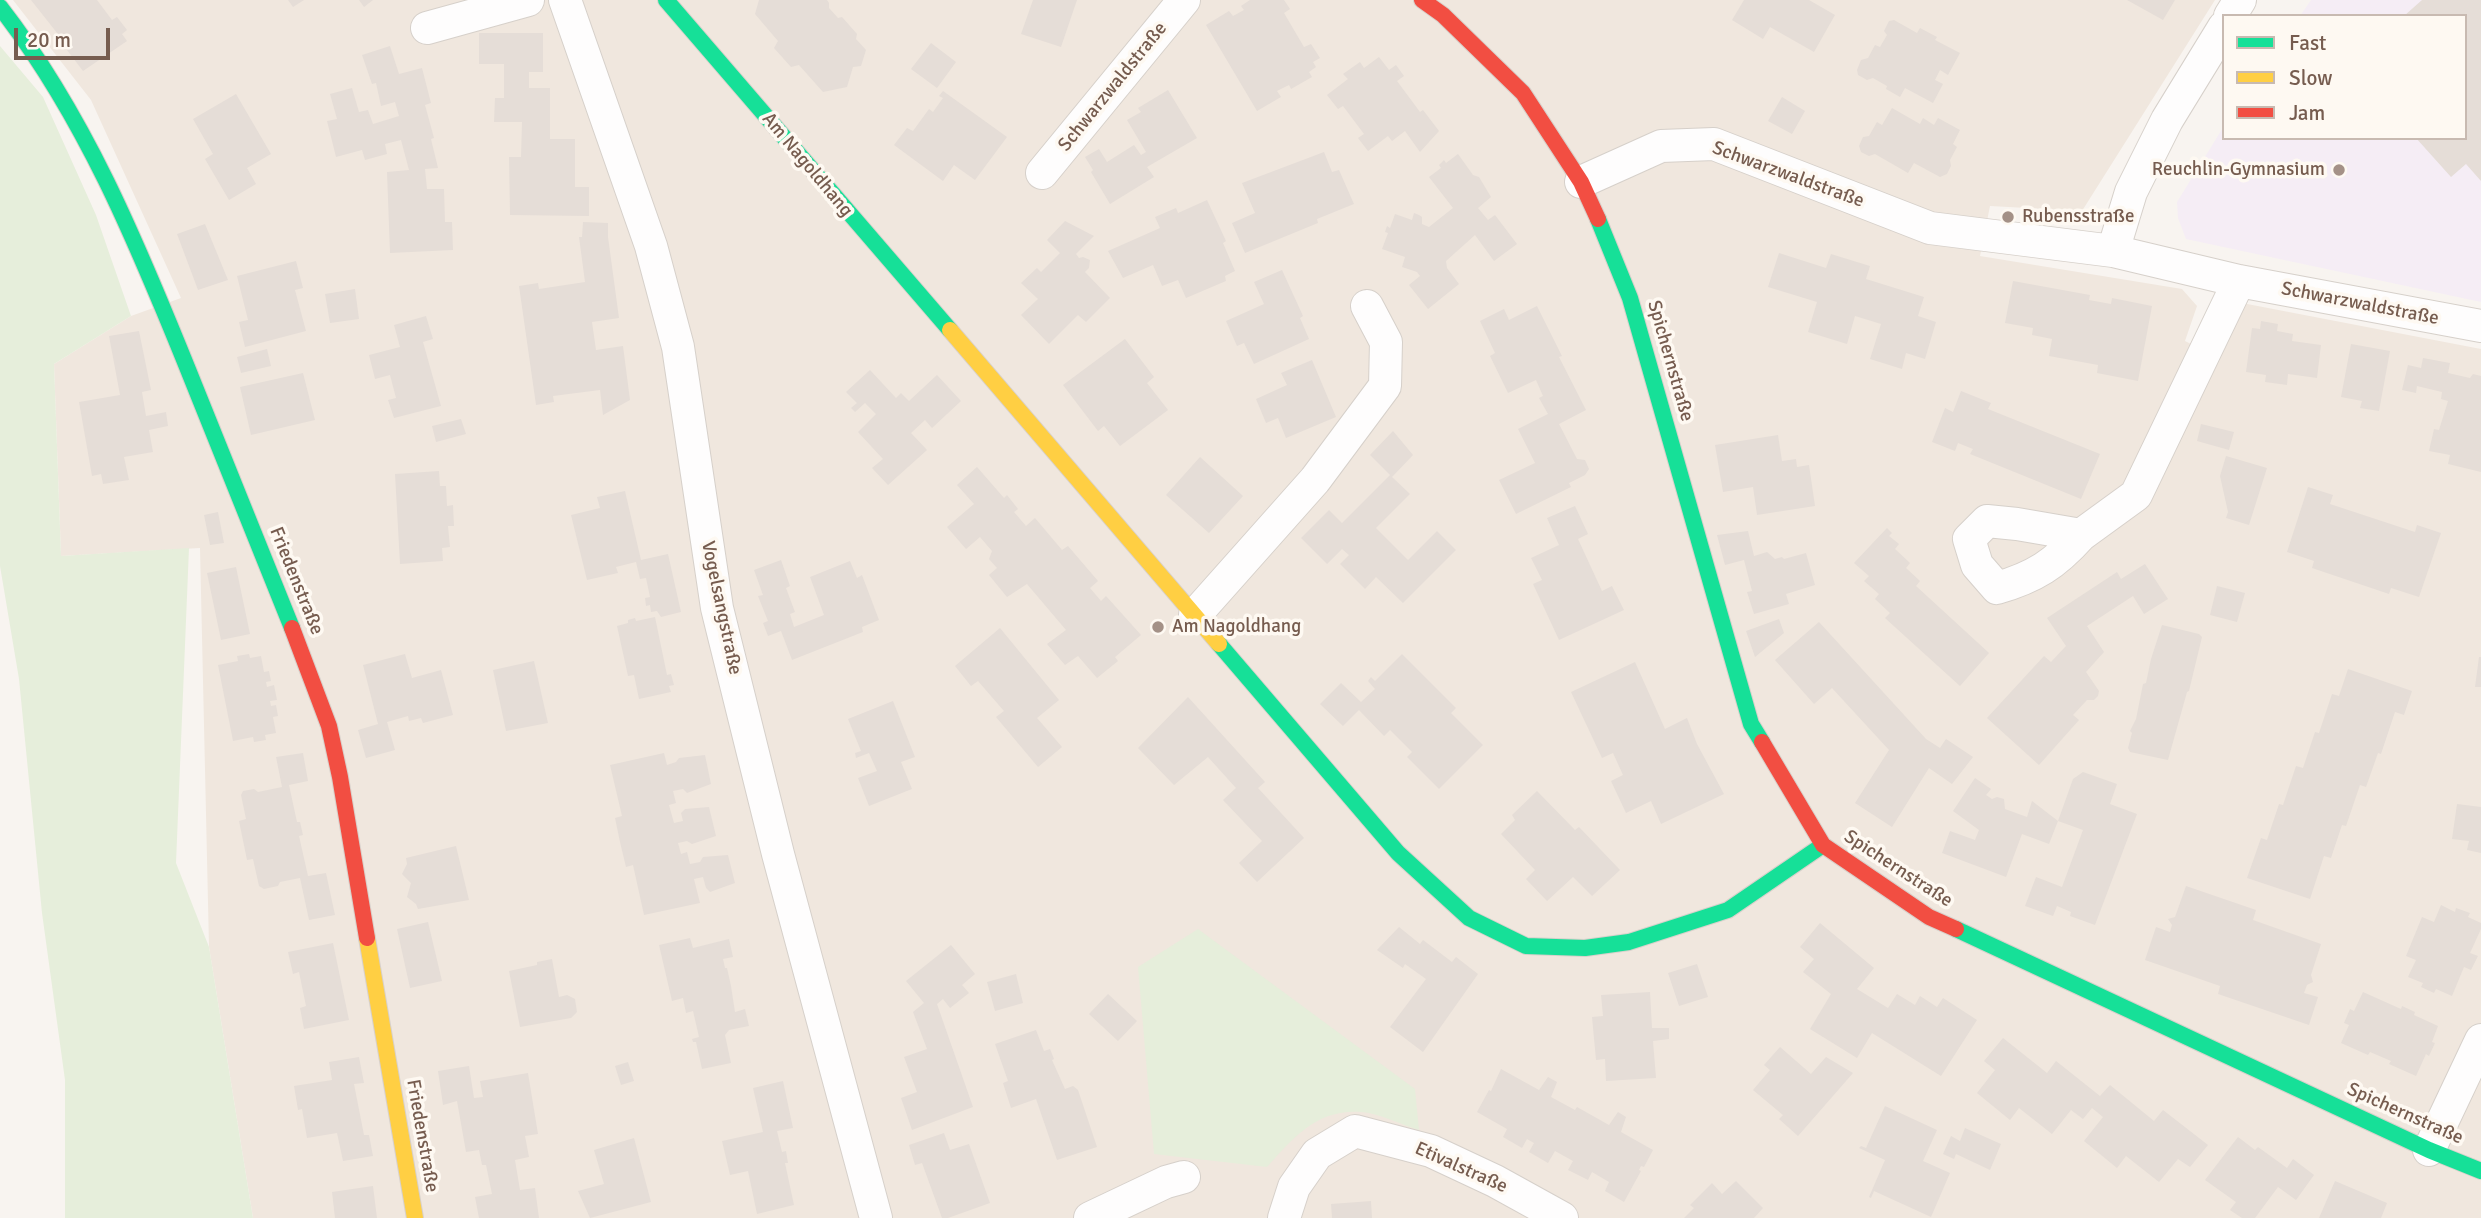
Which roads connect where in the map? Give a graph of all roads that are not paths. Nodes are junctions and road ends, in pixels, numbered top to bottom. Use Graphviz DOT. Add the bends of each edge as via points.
graph roads {
  1 [pos="528,0"];
  2 [pos="565,0"];
  3 [pos="666,0"];
  4 [pos="1184,0"];
  5 [pos="1422,0"];
  6 [pos="0,7"];
  7 [pos="427,28"];
  8 [pos="2222,30"];
  9 [pos="1042,173"];
  10 [pos="1581,182"];
  11 [pos="2113,251"];
  12 [pos="2239,281"];
  13 [pos="1367,306"];
  14 [pos="2481,326"];
  15 [pos="2081,535"];
  16 [pos="1195,615"];
  17 [pos="1824,845"];
  18 [pos="2481,1040"];
  19 [pos="2429,1150"];
  20 [pos="2481,1171"];
  21 [pos="1184,1177"];
  22 [pos="415,1218"];
  23 [pos="876,1218"];
  24 [pos="1090,1218"];
  25 [pos="1284,1218"];
  26 [pos="1562,1218"];
  1 -- 7 [label="street"];
  2 -- 23 [label="street, Vogelsangstraße" via="651,246 678,347 717,607"];
  3 -- 16 [label="street, Am Nagoldhang"];
  4 -- 9 [label="street, Schwarzwaldstraße"];
  5 -- 10 [label="street" via="1523,93"];
  6 -- 22 [label="street, Friedenstraße" via="66,102 138,245 329,726"];
  8 -- 11 [label="street" via="2167,120 2131,192"];
  10 -- 11 [label="street, Schwarzwaldstraße" via="1661,146 1714,144 1930,228"];
  10 -- 17 [label="street, Spichernstraße" via="1630,298 1751,724"];
  11 -- 12 [label="street, Schwarzwaldstraße"];
  12 -- 14 [label="street, Schwarzwaldstraße"];
  12 -- 15 [label="street" via="2137,495"];
  13 -- 16 [label="street" via="1386,342 1385,386 1315,481"];
  16 -- 17 [label="street, Am Nagoldhang" via="1398,853 1469,918 1526,946 1585,948 1629,942 1728,910"];
  17 -- 19 [label="street, Spichernstraße" via="1929,917"];
  18 -- 19 [label="street"];
  19 -- 20 [label="street, Spichernstraße"];
  21 -- 24 [label="street"];
  25 -- 26 [label="street, Etivalstraße" via="1294,1187 1317,1154 1355,1130 1431,1151"];
}
